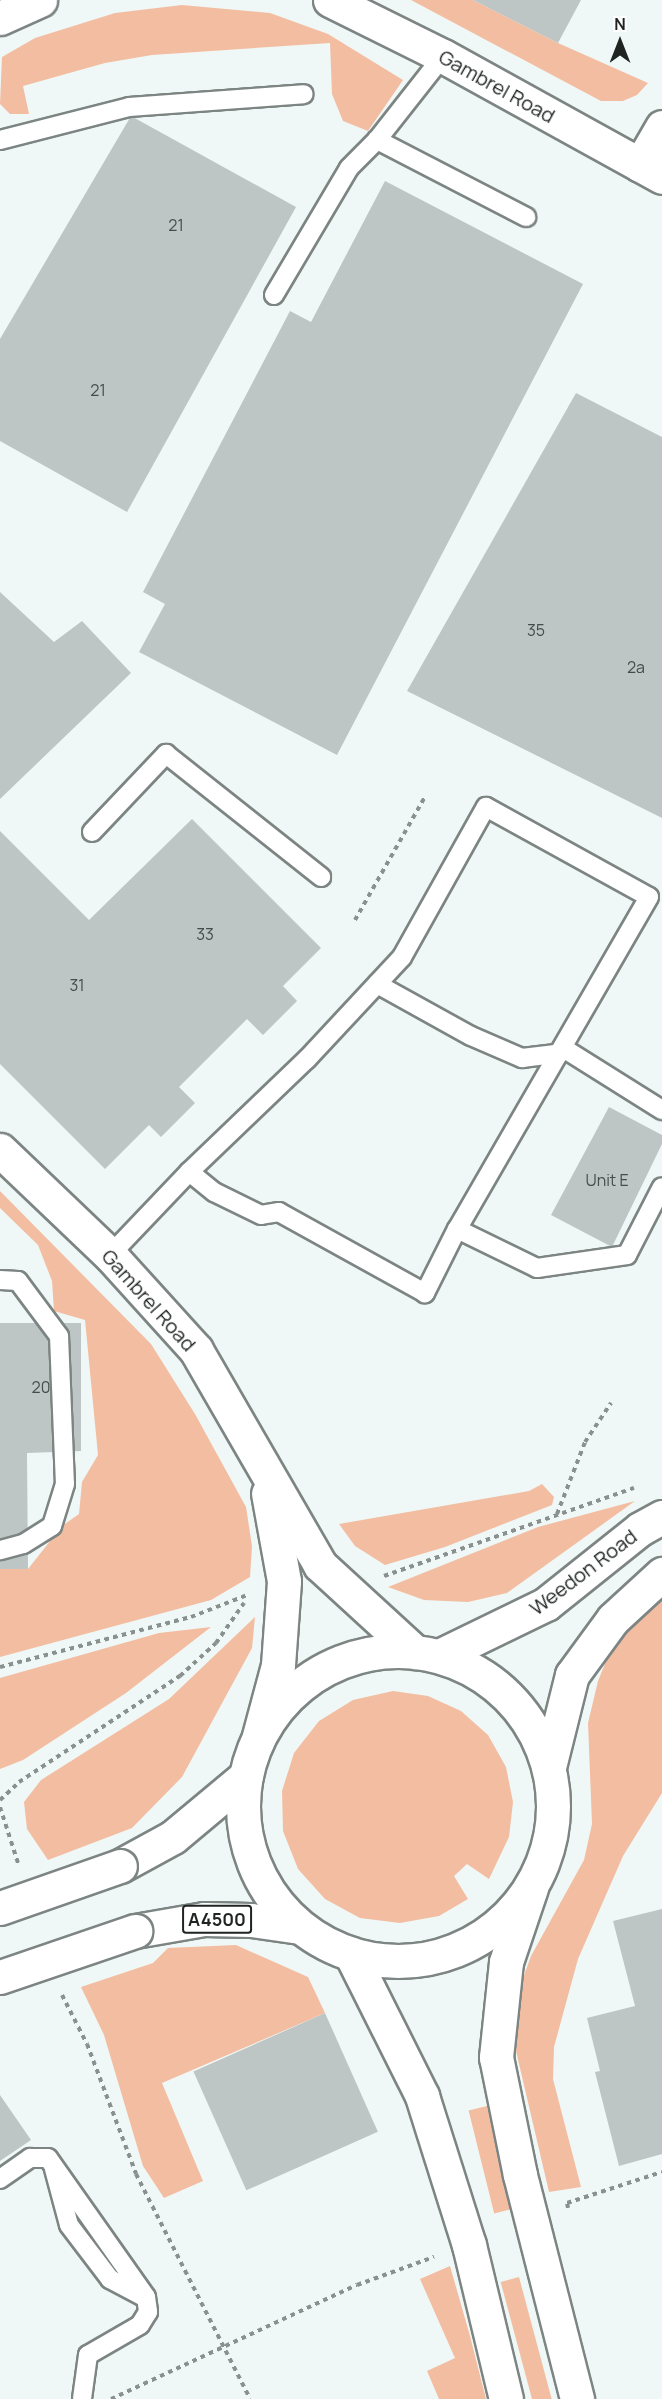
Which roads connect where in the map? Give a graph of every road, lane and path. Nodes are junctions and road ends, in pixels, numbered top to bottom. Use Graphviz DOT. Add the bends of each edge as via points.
graph roads {
  1 [pos="40,0"];
  2 [pos="330,0"];
  3 [pos="0,18"];
  4 [pos="443,56"];
  5 [pos="304,94"];
  6 [pos="662,127"];
  7 [pos="0,140"];
  8 [pos="377,140"];
  9 [pos="651,171"];
  10 [pos="526,217"];
  11 [pos="274,294"];
  12 [pos="425,797"];
  13 [pos="92,832"];
  14 [pos="321,877"];
  15 [pos="355,920"];
  16 [pos="377,984"];
  17 [pos="562,1051"];
  18 [pos="662,1110"];
  19 [pos="0,1150"];
  20 [pos="189,1172"];
  21 [pos="662,1187"];
  22 [pos="457,1229"];
  23 [pos="110,1256"];
  24 [pos="0,1280"];
  25 [pos="611,1403"];
  26 [pos="265,1475"];
  27 [pos="640,1486"];
  28 [pos="556,1514"];
  29 [pos="662,1517"];
  30 [pos="0,1550"];
  31 [pos="374,1571"];
  32 [pos="662,1574"];
  33 [pos="284,1581"];
  34 [pos="249,1594"];
  35 [pos="427,1654"];
  36 [pos="0,1667"];
  37 [pos="260,1736"];
  38 [pos="549,1767"];
  39 [pos="246,1776"];
  40 [pos="0,1800"];
  41 [pos="0,1807"];
  42 [pos="14,1849"];
  43 [pos="531,1888"];
  44 [pos="0,1908"];
  45 [pos="300,1927"];
  46 [pos="351,1954"];
  47 [pos="0,1977"];
  48 [pos="65,2004"];
  49 [pos="662,2172"];
  50 [pos="0,2179"];
  51 [pos="568,2214"];
  52 [pos="469,2245"];
  53 [pos="224,2345"];
  54 [pos="82,2394"];
  55 [pos="111,2399"];
  56 [pos="250,2399"];
  57 [pos="506,2399"];
  58 [pos="577,2399"];
  1 -- 3 [label="street"];
  2 -- 4 [label="street, Gambrel Road"];
  4 -- 8 [label="lane"];
  4 -- 9 [label="street, Gambrel Road"];
  5 -- 7 [label="lane" via="129,107"];
  6 -- 9 [label="street"];
  8 -- 10 [label="lane"];
  8 -- 11 [label="lane" via="349,168"];
  12 -- 15 [label="path"];
  13 -- 14 [label="lane" via="166,754"];
  16 -- 17 [label="lane" via="471,1036 522,1058"];
  16 -- 17 [label="lane" via="402,957 486,807 649,897"];
  16 -- 20 [label="lane" via="299,1067"];
  17 -- 18 [label="lane"];
  17 -- 22 [label="lane"];
  19 -- 23 [label="street, Gambrel Road"];
  20 -- 22 [label="lane" via="214,1192 261,1215 279,1212 425,1293"];
  20 -- 23 [label="lane"];
  21 -- 22 [label="lane" via="627,1256 537,1268"];
  23 -- 26 [label="street, Gambrel Road" via="196,1350"];
  24 -- 30 [label="lane" via="18,1281 59,1336 65,1484 52,1526 23,1544"];
  25 -- 28 [label="path" via="585,1442"];
  26 -- 33 [label="street, Gambrel Road"];
  26 -- 35 [label="street, Gambrel Road" via="320,1565"];
  27 -- 28 [label="path"];
  28 -- 31 [label="path" via="382,1577"];
  29 -- 35 [label="street, Weedon Road" via="640,1529 546,1604"];
  32 -- 38 [label="street" via="613,1619 572,1676"];
  33 -- 34 [label="path"];
  33 -- 37 [label="street, Gambrel Road" via="278,1665"];
  34 -- 36 [label="path" via="191,1617"];
  34 -- 40 [label="path" via="216,1643 180,1676 19,1782"];
  35 -- 37 [label="street" via="378,1652 341,1661 308,1679 281,1705"];
  35 -- 38 [label="street" via="470,1668 505,1693 537,1736"];
  37 -- 39 [label="street"];
  38 -- 43 [label="street" via="554,1798 552,1829 545,1860"];
  39 -- 44 [label="street, bridge" via="173,1837 120,1866"];
  39 -- 45 [label="street" via="244,1822 252,1859 269,1892"];
  41 -- 42 [label="path"];
  43 -- 46 [label="street" via="510,1915 483,1937 452,1952 396,1961"];
  43 -- 58 [label="street" via="506,1962 496,2056 520,2175"];
  45 -- 46 [label="street"];
  45 -- 47 [label="street, A4500, bridge" via="204,1919 135,1931"];
  46 -- 52 [label="street" via="422,2096"];
  48 -- 53 [label="path" via="87,2044 136,2174"];
  49 -- 51 [label="path" via="567,2203"];
  50 -- 54 [label="lane" via="30,2158 40,2156 53,2162 146,2297 148,2312 140,2325 88,2355"];
  52 -- 53 [label="path" via="357,2285"];
  52 -- 57 [label="street"];
  53 -- 55 [label="path"];
  53 -- 56 [label="path"];
}
